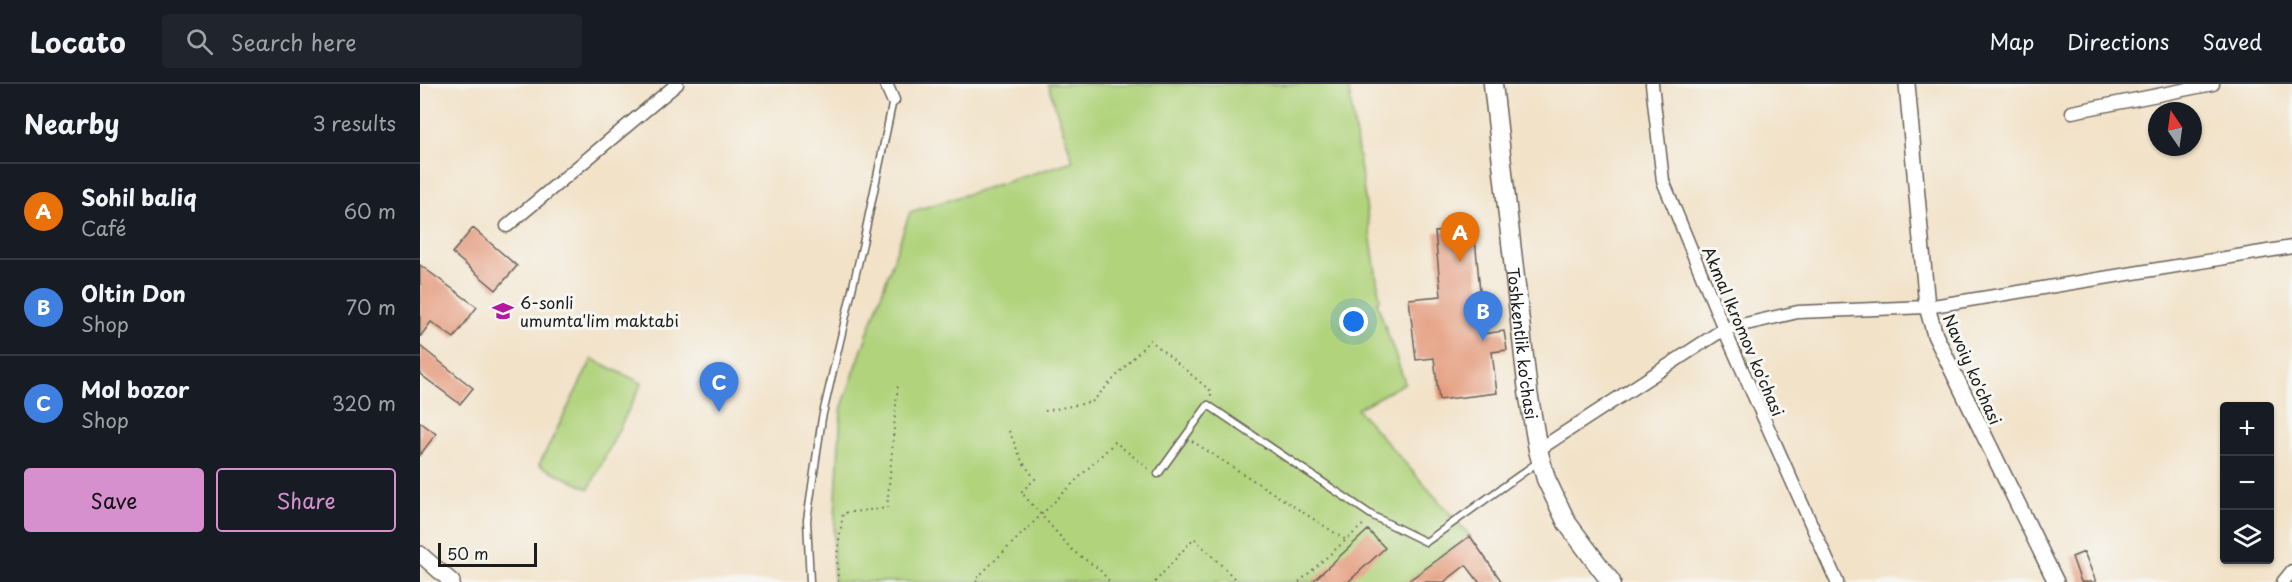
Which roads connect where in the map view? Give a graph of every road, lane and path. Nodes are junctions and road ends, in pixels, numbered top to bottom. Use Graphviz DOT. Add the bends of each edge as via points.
graph roads {
  1 [pos="677,84"];
  2 [pos="886,84"];
  3 [pos="1493,84"];
  4 [pos="1652,84"];
  5 [pos="1907,84"];
  6 [pos="2213,84"];
  7 [pos="893,100"];
  8 [pos="2072,112"];
  9 [pos="507,226"];
  10 [pos="2292,247"];
  11 [pos="1927,307"];
  12 [pos="1724,329"];
  13 [pos="898,383"];
  14 [pos="1208,405"];
  15 [pos="1045,411"];
  16 [pos="1009,431"];
  17 [pos="1184,437"];
  18 [pos="1539,455"];
  19 [pos="1158,474"];
  20 [pos="1041,516"];
  21 [pos="1373,516"];
  22 [pos="1346,540"];
  23 [pos="420,554"];
  24 [pos="2292,571"];
  25 [pos="452,582"];
  26 [pos="810,582"];
  27 [pos="838,582"];
  28 [pos="976,582"];
  29 [pos="1110,582"];
  30 [pos="1155,582"];
  31 [pos="1238,582"];
  32 [pos="1299,582"];
  33 [pos="1611,582"];
  34 [pos="1837,582"];
  35 [pos="2056,582"];
  36 [pos="2283,582"];
  1 -- 9 [label="street"];
  2 -- 7 [label="street"];
  3 -- 18 [label="main road, Toshkentlik ko'chasi" via="1528,392"];
  4 -- 12 [label="street, Akmal Ikromov ko'chasi" via="1663,182"];
  5 -- 11 [label="street, Navoiy ko'chasi"];
  6 -- 8 [label="street"];
  7 -- 26 [label="lane" via="822,418 807,520"];
  10 -- 11 [label="street"];
  11 -- 12 [label="street" via="1798,312"];
  11 -- 35 [label="street, Navoiy ko'chasi" via="1935,335"];
  12 -- 18 [label="street"];
  12 -- 34 [label="street, Akmal Ikromov ko'chasi"];
  13 -- 27 [label="path" via="886,508 843,513"];
  14 -- 15 [label="path" via="1212,392 1149,340 1092,402"];
  14 -- 17 [label="lane"];
  14 -- 21 [label="lane"];
  16 -- 20 [label="path" via="1035,479 1021,492"];
  17 -- 19 [label="lane"];
  17 -- 22 [label="path"];
  18 -- 21 [label="lane" via="1426,542"];
  18 -- 33 [label="main road, Toshkentlik ko'chasi" via="1567,524"];
  19 -- 20 [label="path" via="1143,467 1115,442"];
  20 -- 28 [label="path"];
  20 -- 29 [label="path" via="1072,551 1099,569"];
  21 -- 22 [label="path"];
  22 -- 32 [label="path"];
  23 -- 25 [label="street"];
  24 -- 36 [label="street"];
  30 -- 31 [label="path" via="1194,538"];
}
